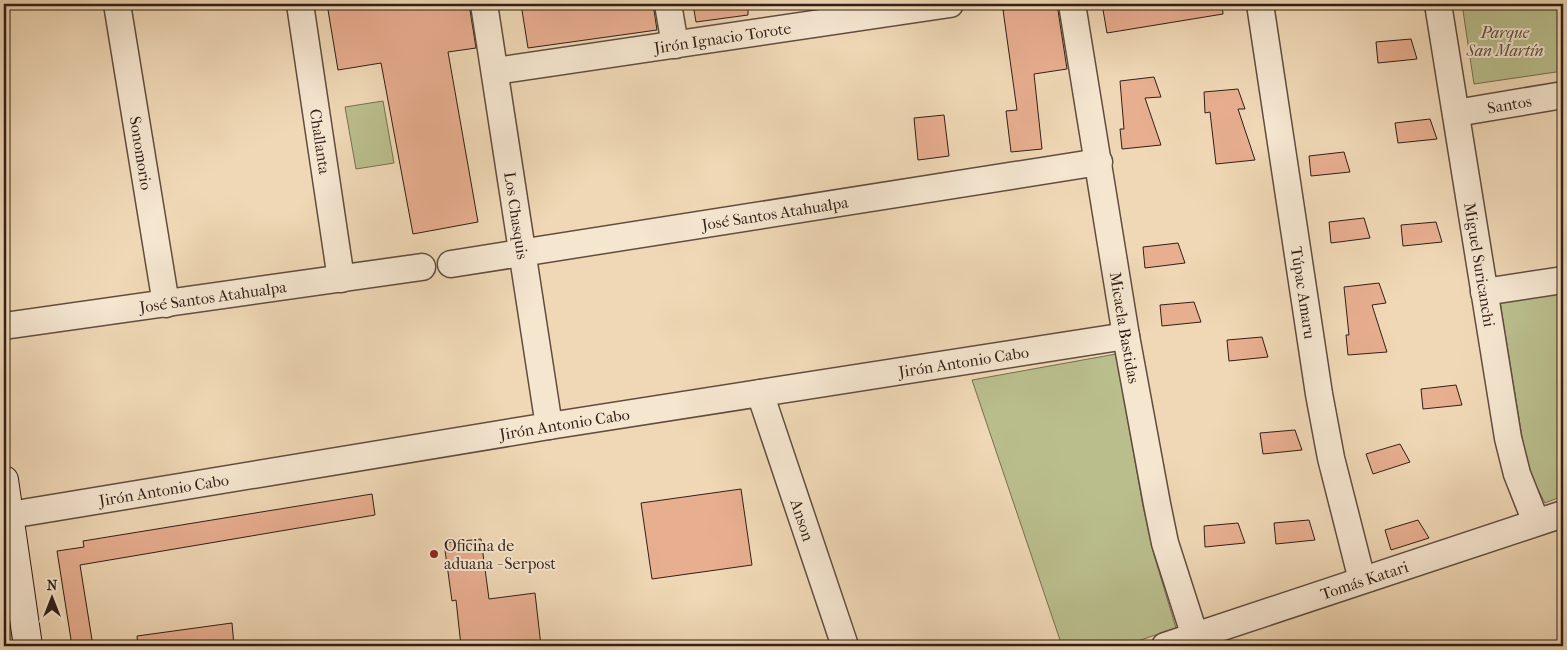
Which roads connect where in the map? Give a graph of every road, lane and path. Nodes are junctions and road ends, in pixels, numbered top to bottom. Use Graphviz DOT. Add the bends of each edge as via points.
graph roads {
  1 [pos="117,4"];
  2 [pos="300,4"];
  3 [pos="484,4"];
  4 [pos="668,4"];
  5 [pos="950,4"];
  6 [pos="1072,4"];
  7 [pos="1260,4"];
  8 [pos="1438,4"];
  9 [pos="848,11"];
  10 [pos="675,45"];
  11 [pos="495,71"];
  12 [pos="1563,95"];
  13 [pos="1456,113"];
  14 [pos="1099,162"];
  15 [pos="521,252"];
  16 [pos="451,264"];
  17 [pos="422,266"];
  18 [pos="341,279"];
  19 [pos="1563,280"];
  20 [pos="1484,292"];
  21 [pos="166,304"];
  22 [pos="4,326"];
  23 [pos="1126,336"];
  24 [pos="760,393"];
  25 [pos="549,426"];
  26 [pos="4,480"];
  27 [pos="1563,514"];
  28 [pos="6,515"];
  29 [pos="1536,522"];
  30 [pos="1362,580"];
  31 [pos="1196,641"];
  32 [pos="28,646"];
  33 [pos="845,646"];
  34 [pos="1165,646"];
  1 -- 21 [label="street, Sonomorio"];
  2 -- 18 [label="street, Challanta"];
  3 -- 11 [label="street, Los Chasquis"];
  4 -- 10 [label="street"];
  5 -- 9 [label="street, Jirón Ignacio Torote"];
  6 -- 14 [label="street, Micaela Bastidas"];
  7 -- 30 [label="street, Túpac Amaru" via="1319,394 1331,458"];
  8 -- 13 [label="street, Miguel Suricanchi"];
  9 -- 10 [label="street, Jirón Ignacio Torote"];
  10 -- 11 [label="street, Jirón Ignacio Torote"];
  11 -- 15 [label="street, Los Chasquis"];
  12 -- 13 [label="street, Santos"];
  13 -- 20 [label="street, Miguel Suricanchi"];
  14 -- 15 [label="street, José Santos Atahualpa"];
  14 -- 23 [label="street, Micaela Bastidas"];
  15 -- 16 [label="street, José Santos Atahualpa"];
  15 -- 25 [label="street, Los Chasquis"];
  17 -- 18 [label="street, José Santos Atahualpa"];
  18 -- 21 [label="street, José Santos Atahualpa"];
  19 -- 20 [label="street"];
  20 -- 29 [label="street, Miguel Suricanchi" via="1508,438"];
  21 -- 22 [label="street, José Santos Atahualpa"];
  23 -- 24 [label="street, Jirón Antonio Cabo"];
  23 -- 31 [label="street, Micaela Bastidas" via="1165,543"];
  24 -- 25 [label="street, Jirón Antonio Cabo"];
  24 -- 33 [label="street, Anson"];
  25 -- 28 [label="street, Jirón Antonio Cabo"];
  26 -- 28 [label="street"];
  27 -- 29 [label="street, Tomás Katari"];
  28 -- 32 [label="street"];
  29 -- 30 [label="street, Tomás Katari"];
  30 -- 31 [label="street, Tomás Katari"];
  31 -- 34 [label="street, Tomás Katari"];
}
